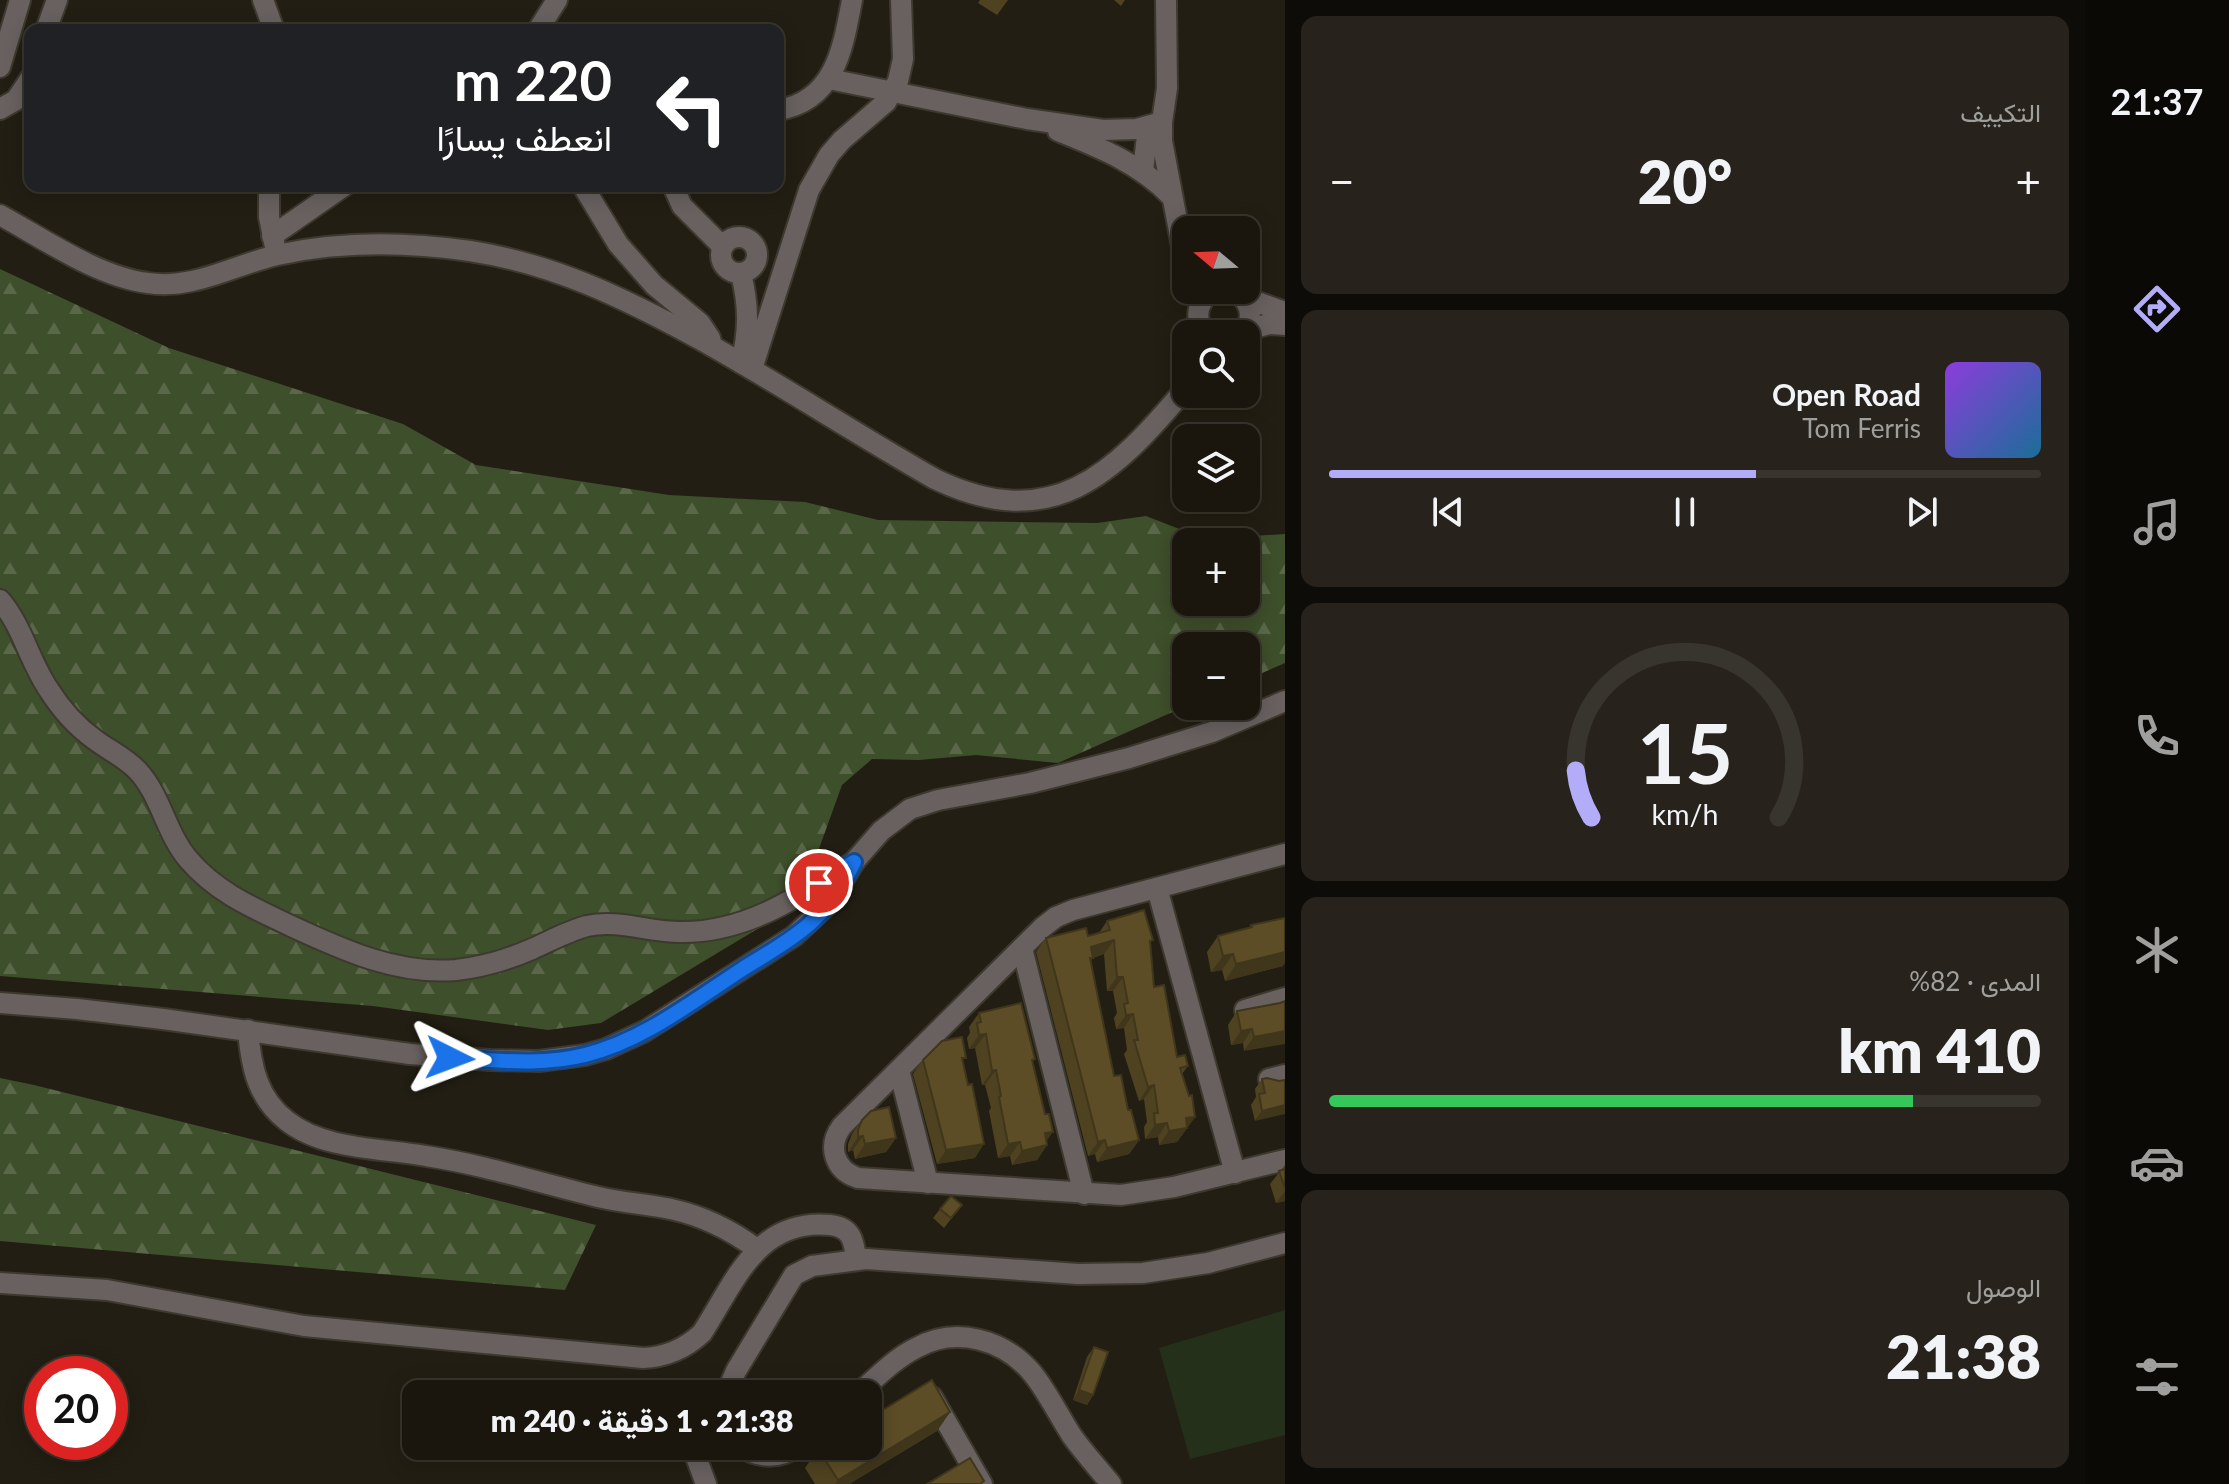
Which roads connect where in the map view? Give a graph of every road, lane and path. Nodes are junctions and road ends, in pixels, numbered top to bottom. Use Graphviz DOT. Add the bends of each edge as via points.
graph roads {
  1 [pos="57,0"];
  2 [pos="263,0"];
  3 [pos="558,0"];
  4 [pos="852,0"];
  5 [pos="901,0"];
  6 [pos="1166,0"];
  7 [pos="12,11"];
  8 [pos="48,24"];
  9 [pos="272,24"];
  10 [pos="542,24"];
  11 [pos="556,24"];
  12 [pos="2,55"];
  13 [pos="829,79"];
  14 [pos="24,88"];
  15 [pos="893,92"];
  16 [pos="0,109"];
  17 [pos="784,109"];
  18 [pos="1027,119"];
  19 [pos="1155,124"];
  20 [pos="1143,171"];
  21 [pos="269,192"];
  22 [pos="337,192"];
  23 [pos="587,192"];
  24 [pos="676,192"];
  25 [pos="1171,196"];
  26 [pos="0,215"];
  27 [pos="1176,216"];
  28 [pos="274,246"];
  29 [pos="722,246"];
  30 [pos="741,274"];
  31 [pos="1260,303"];
  32 [pos="1285,312"];
  33 [pos="1285,325"];
  34 [pos="1260,327"];
  35 [pos="712,346"];
  36 [pos="747,366"];
  37 [pos="1172,406"];
  38 [pos="0,600"];
  39 [pos="1285,701"];
  40 [pos="1285,854"];
  41 [pos="854,862"];
  42 [pos="1157,888"];
  43 [pos="1022,948"];
  44 [pos="1285,998"];
  45 [pos="0,1003"];
  46 [pos="1245,1010"];
  47 [pos="248,1030"];
  48 [pos="899,1070"];
  49 [pos="1285,1160"];
  50 [pos="1235,1173"];
  51 [pos="928,1183"];
  52 [pos="1084,1194"];
  53 [pos="1285,1243"];
  54 [pos="757,1249"];
  55 [pos="856,1259"];
  56 [pos="0,1283"];
  57 [pos="732,1380"];
  58 [pos="875,1380"];
  59 [pos="930,1393"];
  60 [pos="697,1460"];
  61 [pos="706,1484"];
  62 [pos="982,1484"];
  63 [pos="1111,1484"];
  1 -- 8 [label="street"];
  2 -- 9 [label="street"];
  3 -- 10 [label="street"];
  3 -- 11 [label="street"];
  4 -- 13 [label="street"];
  5 -- 15 [label="street" via="903,59"];
  6 -- 19 [label="street" via="1167,88"];
  7 -- 12 [label="street"];
  13 -- 15 [label="street"];
  13 -- 17 [label="street" via="808,101"];
  14 -- 16 [label="street"];
  15 -- 18 [label="street"];
  15 -- 36 [label="street" via="842,140 809,190"];
  18 -- 19 [label="street" via="1114,131"];
  18 -- 20 [label="street"];
  19 -- 20 [label="street"];
  19 -- 25 [label="street"];
  20 -- 25 [label="street"];
  21 -- 28 [label="street"];
  22 -- 28 [label="street"];
  23 -- 35 [label="street" via="618,244 654,285 700,323"];
  24 -- 29 [label="street" via="682,206"];
  25 -- 27 [label="street"];
  26 -- 28 [label="street" via="87,262 145,283 185,283"];
  28 -- 35 [label="street" via="382,244 506,258 575,277"];
  29 -- 30 [label="street" via="725,268"];
  29 -- 30 [label="street" via="738,237 754,245 756,263"];
  30 -- 36 [label="street" via="748,309"];
  31 -- 32 [label="street"];
  33 -- 34 [label="street"];
  35 -- 36 [label="street"];
  36 -- 37 [label="street" via="935,479 999,501 1071,492 1133,447"];
  38 -- 41 [label="street" via="53,697 81,728 137,770 176,842 199,872 235,900 375,960 456,970 505,959 592,925 681,933 724,928 765,914"];
  39 -- 41 [label="street" via="1144,754 910,809 890,822"];
  40 -- 42 [label="street"];
  41 -- 47 [label="street" via="829,903 794,936 645,1031 585,1055 539,1061 450,1058"];
  42 -- 43 [label="street" via="1064,913"];
  42 -- 50 [label="street"];
  43 -- 48 [label="street"];
  43 -- 52 [label="street"];
  44 -- 46 [label="street"];
  45 -- 47 [label="street"];
  47 -- 54 [label="street" via="254,1075 263,1096 279,1115 313,1137 440,1158 673,1210 726,1229"];
  48 -- 51 [label="street"];
  48 -- 51 [label="street" via="842,1126 834,1153 851,1176"];
  49 -- 50 [label="street"];
  50 -- 52 [label="street" via="1157,1191"];
  51 -- 52 [label="street"];
  53 -- 55 [label="street" via="1208,1263 1122,1274"];
  54 -- 55 [label="street" via="792,1228 827,1225 851,1235"];
  54 -- 56 [label="street" via="702,1333 675,1352 643,1358 304,1326 107,1290"];
  55 -- 57 [label="street" via="812,1266 794,1275"];
  58 -- 63 [label="street" via="927,1343 952,1337 989,1342 1027,1367"];
  59 -- 62 [label="street"];
  60 -- 61 [label="street"];
}
